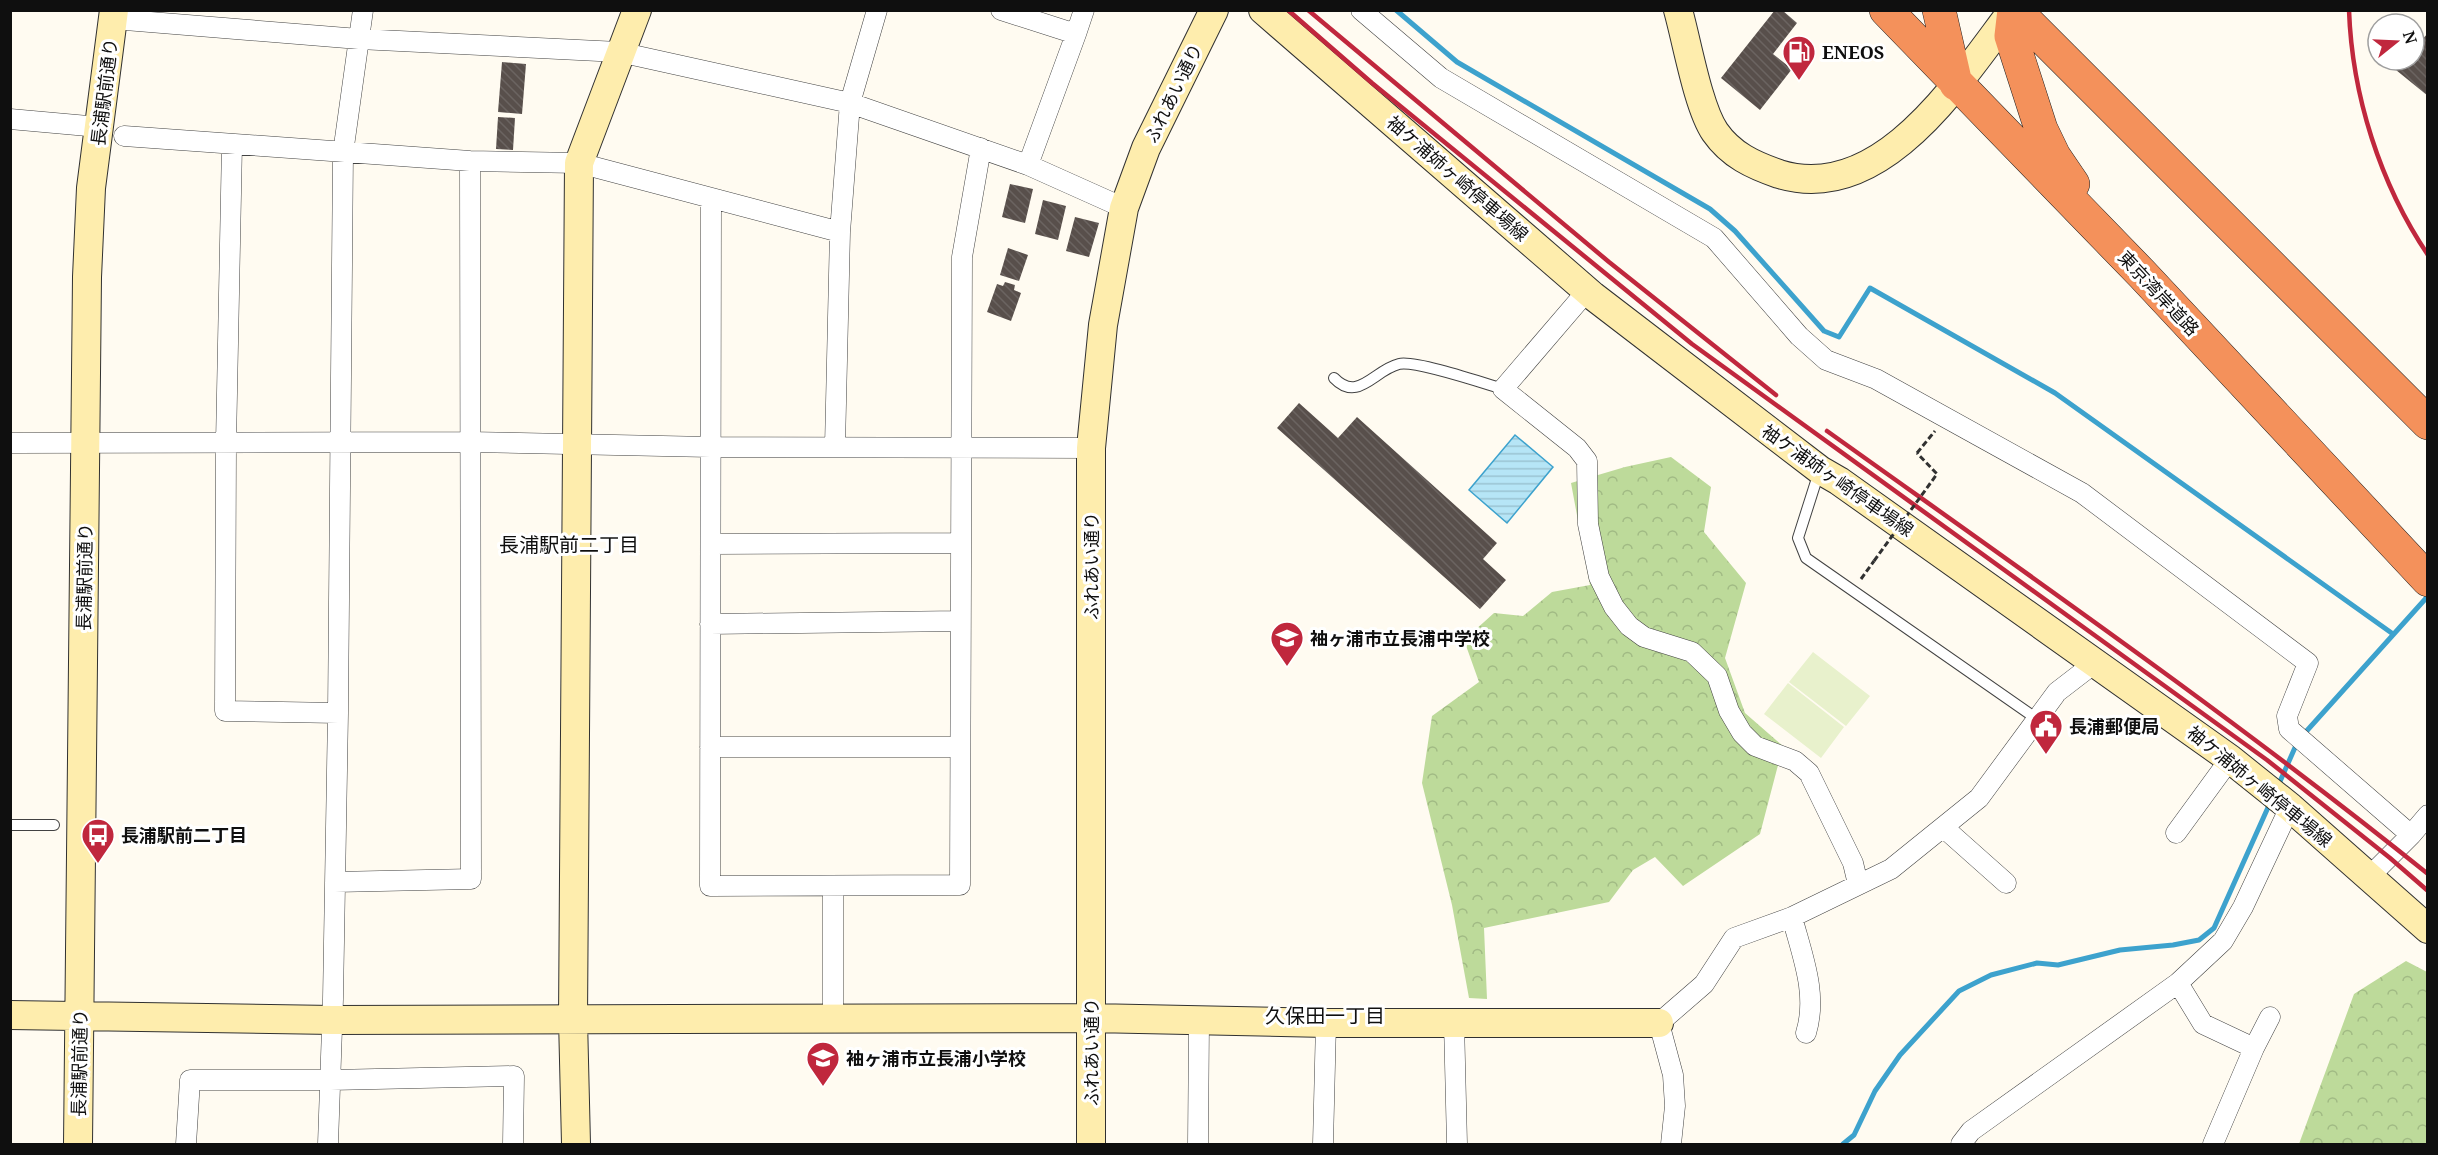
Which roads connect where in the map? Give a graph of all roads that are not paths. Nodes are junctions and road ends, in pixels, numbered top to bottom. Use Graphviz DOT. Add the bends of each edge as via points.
graph roads {
  1 [pos="363,10"];
  2 [pos="637,10"];
  3 [pos="877,10"];
  4 [pos="1000,10"];
  5 [pos="1084,10"];
  6 [pos="1214,10"];
  7 [pos="1263,10"];
  8 [pos="1361,10"];
  9 [pos="1678,10"];
  10 [pos="1886,10"];
  11 [pos="1939,10"];
  12 [pos="2014,10"];
  13 [pos="114,15"];
  14 [pos="1076,34"];
  15 [pos="359,39"];
  16 [pos="619,52"];
  17 [pos="1956,84"];
  18 [pos="850,103"];
  19 [pos="10,119"];
  20 [pos="112,132"];
  21 [pos="232,144"];
  22 [pos="981,148"];
  23 [pos="343,153"];
  24 [pos="470,161"];
  25 [pos="579,163"];
  26 [pos="1028,165"];
  27 [pos="711,200"];
  28 [pos="1124,208"];
  29 [pos="840,232"];
  30 [pos="2143,275"];
  31 [pos="1587,291"];
  32 [pos="1334,378"];
  33 [pos="1503,389"];
  34 [pos="2427,423"];
  35 [pos="339,442"];
  36 [pos="469,442"];
  37 [pos="10,443"];
  38 [pos="86,443"];
  39 [pos="226,443"];
  40 [pos="578,446"];
  41 [pos="836,446"];
  42 [pos="710,447"];
  43 [pos="960,447"];
  44 [pos="1091,448"];
  45 [pos="1820,470"];
  46 [pos="961,543"];
  47 [pos="711,544"];
  48 [pos="2427,580"];
  49 [pos="960,621"];
  50 [pos="710,624"];
  51 [pos="2096,662"];
  52 [pos="338,712"];
  53 [pos="2037,719"];
  54 [pos="710,747"];
  55 [pos="960,747"];
  56 [pos="2230,759"];
  57 [pos="2290,807"];
  58 [pos="2427,815"];
  59 [pos="10,825"];
  60 [pos="54,825"];
  61 [pos="1943,827"];
  62 [pos="2176,832"];
  63 [pos="2411,835"];
  64 [pos="2370,876"];
  65 [pos="335,882"];
  66 [pos="2006,883"];
  67 [pos="1858,884"];
  68 [pos="833,886"];
  69 [pos="1792,917"];
  70 [pos="2427,929"];
  71 [pos="2178,983"];
  72 [pos="10,1015"];
  73 [pos="79,1015"];
  74 [pos="2270,1017"];
  75 [pos="833,1018"];
  76 [pos="1091,1018"];
  77 [pos="573,1019"];
  78 [pos="333,1020"];
  79 [pos="1199,1022"];
  80 [pos="1454,1022"];
  81 [pos="1326,1023"];
  82 [pos="1659,1023"];
  83 [pos="1806,1033"];
  84 [pos="2254,1048"];
  85 [pos="331,1080"];
  86 [pos="78,1144"];
  87 [pos="186,1144"];
  88 [pos="328,1144"];
  89 [pos="513,1144"];
  90 [pos="576,1144"];
  91 [pos="1091,1144"];
  92 [pos="1198,1144"];
  93 [pos="1323,1144"];
  94 [pos="1457,1144"];
  95 [pos="1671,1144"];
  96 [pos="1961,1144"];
  97 [pos="2213,1144"];
  1 -- 15 [label="street"];
  2 -- 16 [label="street"];
  3 -- 18 [label="street"];
  4 -- 14 [label="street"];
  5 -- 14 [label="street"];
  6 -- 28 [label="street, ふれあい通り" via="1146,148"];
  7 -- 31 [label="street, 袖ケ浦姉ヶ崎停車場線"];
  8 -- 63 [label="street" via="1441,78 1714,238 1826,360 1876,380 2082,493 2308,663 2287,716 2289,729"];
  9 -- 17 [label="street" via="1703,105 1714,131 1733,153 1786,176 1811,179 1861,168 1907,138"];
  10 -- 17 [label="highway, 東京湾岸道路"];
  11 -- 17 [label="highway"];
  12 -- 17 [label="street"];
  12 -- 30 [label="highway" via="2012,36 2041,129 2072,183 2123,239"];
  12 -- 34 [label="highway"];
  13 -- 15 [label="street"];
  13 -- 20 [label="street, 長浦駅前通り"];
  14 -- 26 [label="street"];
  15 -- 16 [label="street"];
  15 -- 23 [label="street"];
  16 -- 18 [label="street"];
  16 -- 25 [label="street"];
  17 -- 30 [label="highway, 東京湾岸道路"];
  18 -- 22 [label="street"];
  18 -- 29 [label="street"];
  19 -- 20 [label="street"];
  20 -- 21 [label="street"];
  20 -- 38 [label="street, 長浦駅前通り" via="91,188"];
  21 -- 23 [label="street"];
  21 -- 39 [label="street"];
  22 -- 26 [label="street"];
  22 -- 43 [label="street" via="962,257"];
  23 -- 24 [label="street"];
  23 -- 35 [label="street"];
  24 -- 25 [label="street"];
  24 -- 36 [label="street"];
  25 -- 27 [label="street"];
  25 -- 40 [label="street"];
  26 -- 28 [label="street"];
  27 -- 29 [label="street"];
  27 -- 42 [label="street"];
  28 -- 44 [label="street, ふれあい通り" via="1103,325"];
  29 -- 41 [label="street"];
  30 -- 48 [label="highway, 東京湾岸道路"];
  31 -- 33 [label="street"];
  31 -- 45 [label="street, 袖ケ浦姉ヶ崎停車場線"];
  32 -- 33 [label="lane" via="1342,386 1354,388 1400,363"];
  33 -- 67 [label="street" via="1577,448 1587,461 1588,524 1599,577 1614,607 1644,637 1692,652 1717,676 1729,711 1742,733 1755,746 1795,761 1809,773 1853,863"];
  35 -- 36 [label="street"];
  35 -- 39 [label="street"];
  35 -- 52 [label="street"];
  36 -- 40 [label="street"];
  36 -- 65 [label="street" via="471,879"];
  37 -- 38 [label="street"];
  38 -- 39 [label="street"];
  38 -- 73 [label="street, 長浦駅前通り"];
  39 -- 52 [label="street" via="225,711"];
  40 -- 42 [label="street"];
  40 -- 77 [label="street"];
  41 -- 42 [label="street"];
  41 -- 43 [label="street"];
  42 -- 47 [label="street"];
  43 -- 44 [label="street"];
  43 -- 46 [label="street"];
  44 -- 76 [label="street, ふれあい通り"];
  45 -- 51 [label="street, 袖ケ浦姉ヶ崎停車場線"];
  45 -- 53 [label="lane" via="1798,538 1806,558"];
  46 -- 47 [label="street"];
  46 -- 49 [label="street"];
  47 -- 50 [label="street"];
  49 -- 50 [label="street"];
  49 -- 55 [label="street"];
  50 -- 54 [label="street"];
  51 -- 53 [label="street" via="2057,692"];
  51 -- 56 [label="street, 袖ケ浦姉ヶ崎停車場線"];
  52 -- 65 [label="street"];
  53 -- 61 [label="street" via="1978,798"];
  54 -- 55 [label="street"];
  54 -- 68 [label="street" via="710,886"];
  55 -- 68 [label="street" via="960,885"];
  56 -- 57 [label="street, 袖ケ浦姉ヶ崎停車場線"];
  56 -- 62 [label="street"];
  57 -- 64 [label="street, 袖ケ浦姉ヶ崎停車場線"];
  57 -- 71 [label="street" via="2223,941"];
  58 -- 63 [label="street"];
  59 -- 60 [label="lane"];
  61 -- 66 [label="street"];
  61 -- 67 [label="street" via="1891,869"];
  63 -- 64 [label="street"];
  64 -- 70 [label="street, 袖ケ浦姉ヶ崎停車場線"];
  65 -- 78 [label="street"];
  67 -- 69 [label="street"];
  68 -- 75 [label="street"];
  69 -- 82 [label="street" via="1734,939 1704,984"];
  69 -- 83 [label="street" via="1809,980 1811,1016"];
  71 -- 84 [label="street" via="2203,1024"];
  71 -- 96 [label="street" via="1971,1131"];
  72 -- 73 [label="street"];
  73 -- 78 [label="street"];
  73 -- 86 [label="street, 長浦駅前通り"];
  74 -- 84 [label="street"];
  75 -- 76 [label="street"];
  75 -- 77 [label="street"];
  76 -- 79 [label="street"];
  76 -- 91 [label="street, ふれあい通り"];
  77 -- 78 [label="street"];
  77 -- 90 [label="street"];
  78 -- 85 [label="street"];
  79 -- 81 [label="street"];
  79 -- 92 [label="street"];
  80 -- 81 [label="street"];
  80 -- 82 [label="street"];
  80 -- 94 [label="street"];
  81 -- 93 [label="street"];
  82 -- 95 [label="street" via="1673,1075"];
  84 -- 97 [label="street"];
  85 -- 87 [label="street" via="190,1080"];
  85 -- 88 [label="street"];
  85 -- 89 [label="street" via="514,1076"];
}
